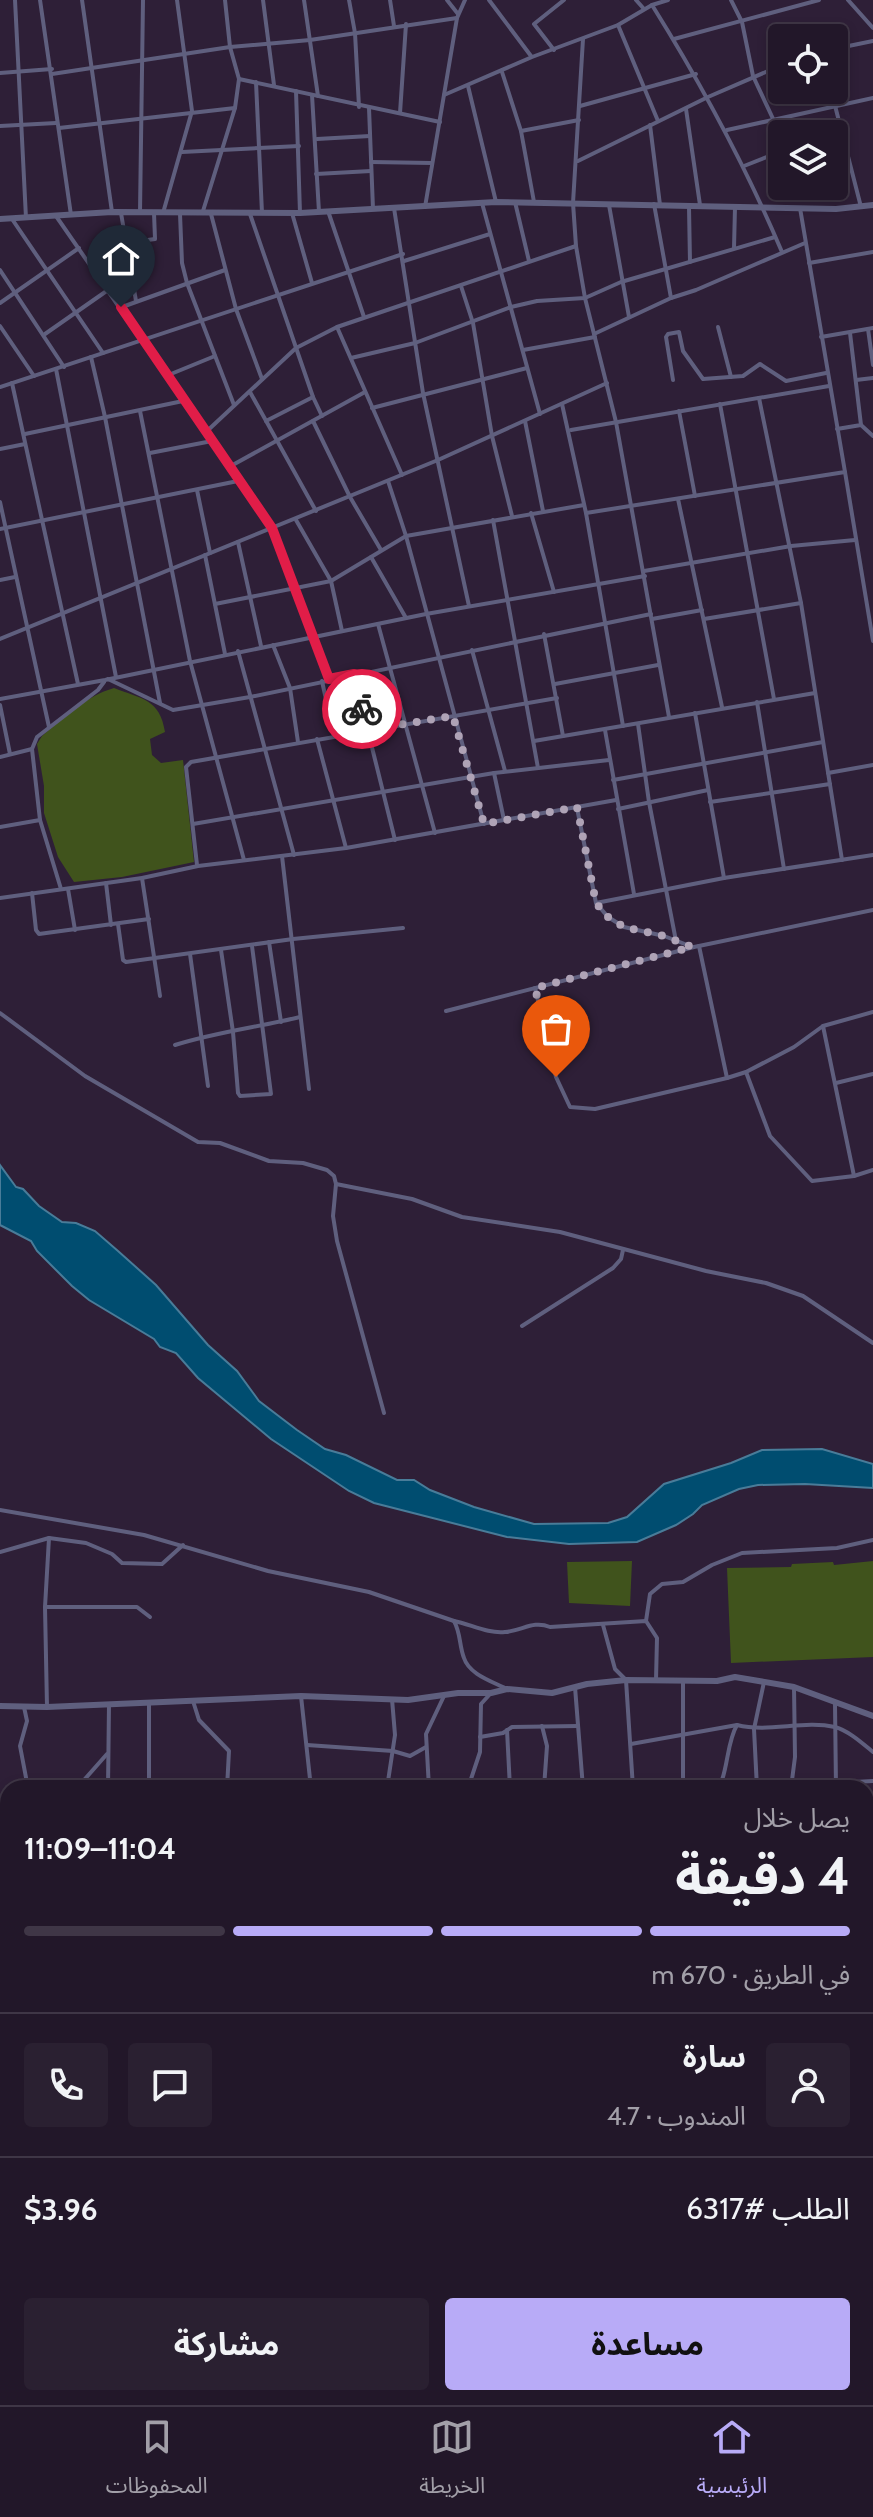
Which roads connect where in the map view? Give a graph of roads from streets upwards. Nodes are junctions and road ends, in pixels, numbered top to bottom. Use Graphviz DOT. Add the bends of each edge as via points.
graph roads {
  1 [pos="15,0"];
  2 [pos="40,0"];
  3 [pos="82,0"];
  4 [pos="143,0"];
  5 [pos="177,0"];
  6 [pos="225,0"];
  7 [pos="263,0"];
  8 [pos="304,0"];
  9 [pos="349,0"];
  10 [pos="390,0"];
  11 [pos="447,0"];
  12 [pos="465,0"];
  13 [pos="489,0"];
  14 [pos="564,0"];
  15 [pos="636,0"];
  16 [pos="668,0"];
  17 [pos="731,0"];
  18 [pos="819,0"];
  19 [pos="848,0"];
  20 [pos="652,5"];
  21 [pos="644,9"];
  22 [pos="458,16"];
  23 [pos="870,20"];
  24 [pos="742,22"];
  25 [pos="406,24"];
  26 [pos="618,25"];
  27 [pos="394,26"];
  28 [pos="873,28"];
  29 [pos="355,33"];
  30 [pos="583,39"];
  31 [pos="674,39"];
  32 [pos="310,40"];
  33 [pos="873,41"];
  34 [pos="270,43"];
  35 [pos="848,46"];
  36 [pos="230,47"];
  37 [pos="554,50"];
  38 [pos="187,55"];
  39 [pos="532,57"];
  40 [pos="143,62"];
  41 [pos="91,69"];
  42 [pos="768,70"];
  43 [pos="19,71"];
  44 [pos="52,72"];
  45 [pos="502,72"];
  46 [pos="0,73"];
  47 [pos="696,74"];
  48 [pos="753,76"];
  49 [pos="239,79"];
  50 [pos="256,82"];
  51 [pos="274,85"];
  52 [pos="468,86"];
  53 [pos="644,89"];
  54 [pos="296,91"];
  55 [pos="444,95"];
  56 [pos="315,96"];
  57 [pos="708,97"];
  58 [pos="873,98"];
  59 [pos="835,105"];
  60 [pos="580,106"];
  61 [pos="359,107"];
  62 [pos="235,108"];
  63 [pos="369,108"];
  64 [pos="686,109"];
  65 [pos="192,111"];
  66 [pos="400,114"];
  67 [pos="142,117"];
  68 [pos="773,118"];
  69 [pos="579,120"];
  70 [pos="840,120"];
  71 [pos="658,121"];
  72 [pos="440,122"];
  73 [pos="98,123"];
  74 [pos="22,124"];
  75 [pos="650,125"];
  76 [pos="0,126"];
  77 [pos="57,126"];
  78 [pos="726,130"];
  79 [pos="521,131"];
  80 [pos="370,136"];
  81 [pos="317,139"];
  82 [pos="299,146"];
  83 [pos="259,149"];
  84 [pos="221,151"];
  85 [pos="182,152"];
  86 [pos="848,153"];
  87 [pos="768,157"];
  88 [pos="577,161"];
  89 [pos="371,162"];
  90 [pos="432,163"];
  91 [pos="744,166"];
  92 [pos="371,171"];
  93 [pos="316,174"];
  94 [pos="496,202"];
  95 [pos="515,202"];
  96 [pos="534,202"];
  97 [pos="482,203"];
  98 [pos="573,203"];
  99 [pos="609,203"];
  100 [pos="657,204"];
  101 [pos="689,205"];
  102 [pos="700,205"];
  103 [pos="873,205"];
  104 [pos="425,207"];
  105 [pos="735,207"];
  106 [pos="763,207"];
  107 [pos="861,207"];
  108 [pos="394,208"];
  109 [pos="800,208"];
  110 [pos="373,209"];
  111 [pos="328,211"];
  112 [pos="112,212"];
  113 [pos="121,212"];
  114 [pos="140,212"];
  115 [pos="319,212"];
  116 [pos="154,213"];
  117 [pos="163,213"];
  118 [pos="262,213"];
  119 [pos="292,213"];
  120 [pos="300,213"];
  121 [pos="180,214"];
  122 [pos="207,214"];
  123 [pos="250,214"];
  124 [pos="71,215"];
  125 [pos="56,216"];
  126 [pos="26,218"];
  127 [pos="0,219"];
  128 [pos="12,219"];
  129 [pos="490,234"];
  130 [pos="775,237"];
  131 [pos="126,243"];
  132 [pos="805,243"];
  133 [pos="576,246"];
  134 [pos="79,248"];
  135 [pos="734,248"];
  136 [pos="782,252"];
  137 [pos="873,252"];
  138 [pos="403,254"];
  139 [pos="404,261"];
  140 [pos="529,261"];
  141 [pos="690,262"];
  142 [pos="809,263"];
  143 [pos="665,269"];
  144 [pos="0,270"];
  145 [pos="47,270"];
  146 [pos="225,270"];
  147 [pos="348,272"];
  148 [pos="500,272"];
  149 [pos="621,282"];
  150 [pos="187,283"];
  151 [pos="312,284"];
  152 [pos="461,286"];
  153 [pos="108,290"];
  154 [pos="15,292"];
  155 [pos="277,295"];
  156 [pos="585,298"];
  157 [pos="671,298"];
  158 [pos="136,301"];
  159 [pos="409,301"];
  160 [pos="0,303"];
  161 [pos="121,307"];
  162 [pos="511,307"];
  163 [pos="236,309"];
  164 [pos="76,312"];
  165 [pos="364,317"];
  166 [pos="629,317"];
  167 [pos="201,321"];
  168 [pos="473,323"];
  169 [pos="0,326"];
  170 [pos="337,327"];
  171 [pos="718,327"];
  172 [pos="870,328"];
  173 [pos="850,333"];
  174 [pos="44,334"];
  175 [pos="595,336"];
  176 [pos="821,337"];
  177 [pos="141,340"];
  178 [pos="415,343"];
  179 [pos="296,348"];
  180 [pos="523,350"];
  181 [pos="103,353"];
  182 [pos="215,356"];
  183 [pos="91,357"];
  184 [pos="351,358"];
  185 [pos="873,365"];
  186 [pos="64,367"];
  187 [pos="527,368"];
  188 [pos="56,369"];
  189 [pos="826,373"];
  190 [pos="34,376"];
  191 [pos="166,376"];
  192 [pos="731,377"];
  193 [pos="873,378"];
  194 [pos="0,379"];
  195 [pos="483,379"];
  196 [pos="263,380"];
  197 [pos="673,380"];
  198 [pos="856,380"];
  199 [pos="12,383"];
  200 [pos="607,383"];
  201 [pos="2,386"];
  202 [pos="829,386"];
  203 [pos="250,392"];
  204 [pos="365,392"];
  205 [pos="423,393"];
  206 [pos="313,397"];
  207 [pos="759,398"];
  208 [pos="183,401"];
  209 [pos="562,404"];
  210 [pos="720,404"];
  211 [pos="234,405"];
  212 [pos="372,408"];
  213 [pos="140,411"];
  214 [pos="679,411"];
  215 [pos="540,414"];
  216 [pos="322,416"];
  217 [pos="105,417"];
  218 [pos="266,421"];
  219 [pos="313,421"];
  220 [pos="525,421"];
  221 [pos="616,422"];
  222 [pos="861,425"];
  223 [pos="68,426"];
  224 [pos="837,429"];
  225 [pos="569,430"];
  226 [pos="206,432"];
  227 [pos="24,434"];
  228 [pos="492,436"];
  229 [pos="873,436"];
  230 [pos="212,441"];
  231 [pos="277,441"];
  232 [pos="26,444"];
  233 [pos="0,449"];
  234 [pos="150,453"];
  235 [pos="438,460"];
  236 [pos="229,467"];
  237 [pos="845,472"];
  238 [pos="402,475"];
  239 [pos="238,481"];
  240 [pos="388,481"];
  241 [pos="777,482"];
  242 [pos="197,490"];
  243 [pos="736,490"];
  244 [pos="695,496"];
  245 [pos="350,497"];
  246 [pos="158,499"];
  247 [pos="678,499"];
  248 [pos="0,502"];
  249 [pos="121,505"];
  250 [pos="584,505"];
  251 [pos="632,506"];
  252 [pos="316,511"];
  253 [pos="543,511"];
  254 [pos="84,512"];
  255 [pos="531,513"];
  256 [pos="586,513"];
  257 [pos="512,516"];
  258 [pos="43,520"];
  259 [pos="296,520"];
  260 [pos="493,520"];
  261 [pos="453,527"];
  262 [pos="2,528"];
  263 [pos="272,528"];
  264 [pos="406,536"];
  265 [pos="855,540"];
  266 [pos="238,542"];
  267 [pos="791,546"];
  268 [pos="381,550"];
  269 [pos="748,553"];
  270 [pos="207,554"];
  271 [pos="371,557"];
  272 [pos="692,563"];
  273 [pos="172,569"];
  274 [pos="644,574"];
  275 [pos="15,577"];
  276 [pos="0,580"];
  277 [pos="331,581"];
  278 [pos="138,584"];
  279 [pos="599,584"];
  280 [pos="296,588"];
  281 [pos="554,592"];
  282 [pos="251,596"];
  283 [pos="100,599"];
  284 [pos="509,601"];
  285 [pos="801,603"];
  286 [pos="215,604"];
  287 [pos="469,606"];
  288 [pos="702,610"];
  289 [pos="759,610"];
  290 [pos="63,613"];
  291 [pos="426,614"];
  292 [pos="651,616"];
  293 [pos="406,618"];
  294 [pos="704,619"];
  295 [pos="606,622"];
  296 [pos="378,624"];
  297 [pos="27,628"];
  298 [pos="342,631"];
  299 [pos="544,634"];
  300 [pos="314,636"];
  301 [pos="0,639"];
  302 [pos="516,640"];
  303 [pos="873,641"];
  304 [pos="272,644"];
  305 [pos="261,646"];
  306 [pos="472,650"];
  307 [pos="238,651"];
  308 [pos="225,654"];
  309 [pos="438,657"];
  310 [pos="190,661"];
  311 [pos="658,665"];
  312 [pos="391,667"];
  313 [pos="154,669"];
  314 [pos="615,673"];
  315 [pos="354,674"];
  316 [pos="116,677"];
  317 [pos="329,679"];
  318 [pos="106,680"];
  319 [pos="322,681"];
  320 [pos="78,684"];
  321 [pos="555,684"];
  322 [pos="290,688"];
  323 [pos="42,692"];
  324 [pos="815,693"];
  325 [pos="250,697"];
  326 [pos="557,698"];
  327 [pos="774,699"];
  328 [pos="0,702"];
  329 [pos="757,702"];
  330 [pos="160,703"];
  331 [pos="526,704"];
  332 [pos="200,705"];
  333 [pos="722,707"];
  334 [pos="490,710"];
  335 [pos="695,713"];
  336 [pos="453,716"];
  337 [pos="669,717"];
  338 [pos="406,724"];
  339 [pos="638,724"];
  340 [pos="623,726"];
  341 [pos="49,727"];
  342 [pos="367,730"];
  343 [pos="605,730"];
  344 [pos="334,736"];
  345 [pos="563,736"];
  346 [pos="317,739"];
  347 [pos="534,741"];
  348 [pos="298,742"];
  349 [pos="823,742"];
  350 [pos="264,748"];
  351 [pos="32,749"];
  352 [pos="764,752"];
  353 [pos="10,754"];
  354 [pos="0,757"];
  355 [pos="216,757"];
  356 [pos="609,760"];
  357 [pos="704,763"];
  358 [pos="873,765"];
  359 [pos="538,768"];
  360 [pos="505,771"];
  361 [pos="494,773"];
  362 [pos="644,773"];
  363 [pos="828,773"];
  364 [pos="471,776"];
  365 [pos="613,780"];
  366 [pos="830,784"];
  367 [pos="423,785"];
  368 [pos="708,790"];
  369 [pos="771,792"];
  370 [pos="384,793"];
  371 [pos="333,800"];
  372 [pos="616,800"];
  373 [pos="649,802"];
  374 [pos="710,802"];
  375 [pos="281,807"];
  376 [pos="577,807"];
  377 [pos="618,809"];
  378 [pos="233,817"];
  379 [pos="40,820"];
  380 [pos="504,820"];
  381 [pos="193,824"];
  382 [pos="484,824"];
  383 [pos="0,827"];
  384 [pos="435,833"];
  385 [pos="395,840"];
  386 [pos="346,848"];
  387 [pos="294,855"];
  388 [pos="873,855"];
  389 [pos="282,856"];
  390 [pos="842,860"];
  391 [pos="244,861"];
  392 [pos="198,866"];
  393 [pos="784,869"];
  394 [pos="142,878"];
  395 [pos="724,878"];
  396 [pos="106,883"];
  397 [pos="68,888"];
  398 [pos="666,888"];
  399 [pos="61,889"];
  400 [pos="32,893"];
  401 [pos="634,894"];
  402 [pos="0,898"];
  403 [pos="596,903"];
  404 [pos="873,910"];
  405 [pos="149,919"];
  406 [pos="118,924"];
  407 [pos="111,925"];
  408 [pos="403,928"];
  409 [pos="75,930"];
  410 [pos="293,939"];
  411 [pos="676,941"];
  412 [pos="269,942"];
  413 [pos="252,946"];
  414 [pos="696,946"];
  415 [pos="221,950"];
  416 [pos="190,954"];
  417 [pos="155,958"];
  418 [pos="535,988"];
  419 [pos="160,996"];
  420 [pos="446,1011"];
  421 [pos="873,1012"];
  422 [pos="0,1013"];
  423 [pos="300,1017"];
  424 [pos="281,1022"];
  425 [pos="823,1026"];
  426 [pos="263,1027"];
  427 [pos="233,1032"];
  428 [pos="203,1036"];
  429 [pos="175,1045"];
  430 [pos="746,1072"];
  431 [pos="873,1074"];
  432 [pos="727,1078"];
  433 [pos="836,1083"];
  434 [pos="208,1086"];
  435 [pos="309,1089"];
  436 [pos="873,1170"];
  437 [pos="854,1176"];
  438 [pos="336,1184"];
  439 [pos="623,1250"];
  440 [pos="522,1326"];
  441 [pos="873,1343"];
  442 [pos="384,1413"];
  443 [pos="0,1510"];
  444 [pos="49,1538"];
  445 [pos="873,1540"];
  446 [pos="183,1545"];
  447 [pos="0,1552"];
  448 [pos="45,1607"];
  449 [pos="150,1617"];
  450 [pos="454,1621"];
  451 [pos="646,1621"];
  452 [pos="603,1624"];
  453 [pos="626,1680"];
  454 [pos="683,1681"];
  455 [pos="656,1682"];
  456 [pos="764,1682"];
  457 [pos="575,1687"];
  458 [pos="794,1687"];
  459 [pos="507,1689"];
  460 [pos="491,1693"];
  461 [pos="301,1696"];
  462 [pos="444,1696"];
  463 [pos="392,1699"];
  464 [pos="193,1701"];
  465 [pos="835,1701"];
  466 [pos="109,1704"];
  467 [pos="149,1704"];
  468 [pos="0,1706"];
  469 [pos="24,1707"];
  470 [pos="47,1707"];
  471 [pos="873,1716"];
  472 [pos="737,1725"];
  473 [pos="542,1726"];
  474 [pos="578,1726"];
  475 [pos="793,1726"];
  476 [pos="835,1727"];
  477 [pos="754,1729"];
  478 [pos="507,1730"];
  479 [pos="683,1734"];
  480 [pos="480,1737"];
  481 [pos="631,1744"];
  482 [pos="307,1745"];
  483 [pos="426,1747"];
  484 [pos="393,1751"];
  485 [pos="873,1752"];
  486 [pos="108,1753"];
  487 [pos="26,1780"];
  488 [pos="84,1780"];
  489 [pos="108,1780"];
  490 [pos="149,1780"];
  491 [pos="227,1780"];
  492 [pos="310,1780"];
  493 [pos="388,1780"];
  494 [pos="428,1780"];
  495 [pos="471,1780"];
  496 [pos="510,1780"];
  497 [pos="545,1780"];
  498 [pos="582,1780"];
  499 [pos="633,1780"];
  500 [pos="684,1780"];
  501 [pos="722,1780"];
  502 [pos="757,1780"];
  503 [pos="792,1780"];
  504 [pos="836,1780"];
  1 -- 43 [label="street"];
  2 -- 44 [label="street"];
  3 -- 41 [label="street"];
  4 -- 40 [label="street"];
  5 -- 38 [label="street"];
  6 -- 36 [label="street"];
  7 -- 34 [label="street"];
  8 -- 32 [label="street"];
  9 -- 29 [label="street"];
  10 -- 27 [label="street"];
  11 -- 22 [label="street"];
  12 -- 22 [label="street"];
  13 -- 39 [label="street"];
  14 -- 37 [label="street" via="534,24"];
  15 -- 21 [label="street"];
  16 -- 20 [label="street"];
  17 -- 24 [label="street"];
  18 -- 24 [label="street"];
  19 -- 23 [label="street"];
  20 -- 21 [label="street"];
  20 -- 31 [label="street"];
  21 -- 26 [label="street"];
  22 -- 25 [label="street"];
  22 -- 55 [label="street"];
  23 -- 28 [label="street"];
  24 -- 31 [label="street"];
  24 -- 48 [label="street"];
  25 -- 27 [label="street"];
  25 -- 66 [label="street"];
  26 -- 30 [label="street"];
  26 -- 53 [label="street"];
  27 -- 29 [label="street"];
  29 -- 32 [label="street"];
  29 -- 61 [label="street"];
  30 -- 37 [label="street"];
  30 -- 60 [label="street"];
  31 -- 47 [label="street"];
  32 -- 34 [label="street"];
  32 -- 56 [label="street"];
  33 -- 35 [label="street"];
  34 -- 36 [label="street"];
  34 -- 51 [label="street"];
  36 -- 38 [label="street"];
  36 -- 49 [label="street"];
  37 -- 39 [label="street"];
  38 -- 40 [label="street"];
  38 -- 65 [label="street"];
  39 -- 45 [label="street"];
  40 -- 41 [label="street"];
  40 -- 67 [label="street"];
  41 -- 44 [label="street"];
  41 -- 73 [label="street"];
  42 -- 48 [label="street"];
  43 -- 44 [label="street"];
  43 -- 46 [label="street"];
  43 -- 74 [label="street"];
  44 -- 77 [label="street"];
  45 -- 52 [label="street"];
  45 -- 79 [label="street"];
  47 -- 53 [label="street"];
  47 -- 57 [label="street"];
  48 -- 57 [label="street"];
  48 -- 68 [label="street"];
  49 -- 50 [label="street"];
  49 -- 62 [label="street"];
  50 -- 51 [label="street"];
  50 -- 83 [label="street"];
  51 -- 54 [label="street"];
  52 -- 55 [label="street"];
  52 -- 94 [label="street"];
  53 -- 60 [label="street"];
  53 -- 71 [label="street"];
  54 -- 56 [label="street"];
  54 -- 82 [label="street"];
  55 -- 72 [label="street"];
  56 -- 61 [label="street"];
  56 -- 81 [label="street"];
  57 -- 64 [label="street"];
  57 -- 78 [label="street"];
  58 -- 59 [label="street"];
  59 -- 68 [label="street"];
  59 -- 70 [label="street"];
  60 -- 69 [label="street"];
  61 -- 63 [label="street"];
  62 -- 65 [label="street"];
  62 -- 84 [label="street"];
  63 -- 66 [label="street"];
  63 -- 80 [label="street"];
  64 -- 71 [label="street"];
  64 -- 102 [label="street"];
  65 -- 67 [label="street"];
  65 -- 85 [label="street"];
  66 -- 72 [label="street"];
  67 -- 73 [label="street"];
  67 -- 114 [label="street"];
  68 -- 78 [label="street"];
  69 -- 79 [label="street"];
  69 -- 88 [label="street"];
  71 -- 75 [label="street"];
  72 -- 90 [label="street"];
  73 -- 77 [label="street"];
  73 -- 112 [label="street"];
  74 -- 76 [label="street"];
  74 -- 77 [label="street"];
  74 -- 126 [label="street"];
  75 -- 88 [label="street"];
  75 -- 100 [label="street"];
  77 -- 124 [label="street"];
  78 -- 91 [label="street"];
  79 -- 96 [label="street"];
  80 -- 81 [label="street"];
  80 -- 89 [label="street"];
  81 -- 93 [label="street"];
  82 -- 83 [label="street"];
  82 -- 120 [label="street"];
  83 -- 84 [label="street"];
  83 -- 118 [label="street"];
  84 -- 85 [label="street"];
  84 -- 122 [label="street"];
  85 -- 117 [label="street"];
  86 -- 107 [label="street"];
  87 -- 91 [label="street"];
  88 -- 98 [label="street"];
  89 -- 90 [label="street"];
  89 -- 92 [label="street"];
  90 -- 104 [label="street"];
  91 -- 106 [label="street"];
  92 -- 93 [label="street"];
  92 -- 110 [label="street"];
  93 -- 115 [label="street"];
  94 -- 95 [label="street"];
  94 -- 97 [label="street"];
  95 -- 96 [label="street"];
  95 -- 140 [label="street"];
  96 -- 98 [label="street"];
  97 -- 104 [label="street"];
  97 -- 129 [label="street"];
  98 -- 99 [label="street"];
  98 -- 133 [label="street"];
  99 -- 100 [label="street"];
  99 -- 149 [label="street"];
  100 -- 101 [label="street"];
  100 -- 143 [label="street"];
  101 -- 102 [label="street"];
  101 -- 141 [label="street"];
  102 -- 105 [label="street"];
  103 -- 107 [label="street"];
  104 -- 108 [label="street"];
  105 -- 106 [label="street"];
  105 -- 135 [label="street"];
  106 -- 109 [label="street"];
  106 -- 130 [label="street"];
  107 -- 109 [label="street"];
  108 -- 110 [label="street"];
  108 -- 138 [label="street"];
  109 -- 132 [label="street"];
  110 -- 111 [label="street"];
  111 -- 115 [label="street"];
  111 -- 147 [label="street"];
  112 -- 113 [label="street"];
  112 -- 124 [label="street"];
  113 -- 114 [label="street"];
  113 -- 131 [label="street"];
  114 -- 116 [label="street"];
  115 -- 120 [label="street"];
  116 -- 117 [label="street"];
  116 -- 131 [label="street" via="156,238"];
  117 -- 121 [label="street"];
  118 -- 119 [label="street"];
  118 -- 123 [label="street"];
  119 -- 120 [label="street"];
  119 -- 151 [label="street"];
  121 -- 122 [label="street"];
  121 -- 150 [label="street"];
  122 -- 123 [label="street"];
  122 -- 146 [label="street"];
  123 -- 155 [label="street"];
  124 -- 125 [label="street"];
  125 -- 126 [label="street"];
  125 -- 134 [label="street"];
  126 -- 128 [label="street"];
  127 -- 128 [label="street"];
  128 -- 145 [label="street"];
  129 -- 139 [label="street"];
  129 -- 148 [label="street"];
  130 -- 135 [label="street"];
  130 -- 136 [label="street"];
  131 -- 158 [label="street"];
  132 -- 136 [label="street"];
  132 -- 142 [label="street"];
  133 -- 140 [label="street"];
  133 -- 156 [label="street"];
  134 -- 145 [label="street"];
  134 -- 153 [label="street"];
  135 -- 141 [label="street"];
  136 -- 157 [label="street"];
  137 -- 142 [label="street"];
  138 -- 139 [label="street"];
  138 -- 147 [label="street"];
  139 -- 159 [label="street"];
  140 -- 148 [label="street"];
  141 -- 143 [label="street"];
  142 -- 176 [label="street"];
  143 -- 149 [label="street"];
  143 -- 157 [label="street"];
  144 -- 154 [label="street"];
  145 -- 154 [label="street"];
  145 -- 164 [label="street"];
  146 -- 150 [label="street"];
  146 -- 163 [label="street"];
  147 -- 151 [label="street"];
  147 -- 165 [label="street"];
  148 -- 152 [label="street"];
  148 -- 162 [label="street"];
  149 -- 156 [label="street"];
  149 -- 166 [label="street"];
  150 -- 158 [label="street"];
  150 -- 167 [label="street"];
  151 -- 155 [label="street"];
  152 -- 159 [label="street"];
  152 -- 168 [label="street"];
  153 -- 161 [label="street"];
  153 -- 164 [label="street"];
  154 -- 160 [label="street"];
  154 -- 174 [label="street"];
  155 -- 163 [label="street"];
  155 -- 179 [label="street"];
  156 -- 162 [label="street"];
  156 -- 175 [label="street"];
  157 -- 166 [label="street"];
  158 -- 161 [label="street"];
  159 -- 165 [label="street"];
  159 -- 178 [label="street"];
  161 -- 177 [label="street"];
  162 -- 168 [label="street"];
  162 -- 180 [label="street"];
  163 -- 167 [label="street"];
  163 -- 196 [label="street"];
  164 -- 174 [label="street"];
  164 -- 181 [label="street"];
  165 -- 170 [label="street"];
  166 -- 175 [label="street"];
  167 -- 177 [label="street"];
  167 -- 182 [label="street"];
  168 -- 178 [label="street"];
  168 -- 195 [label="street"];
  169 -- 190 [label="street"];
  170 -- 179 [label="street"];
  170 -- 184 [label="street"];
  171 -- 192 [label="street"];
  172 -- 173 [label="street"];
  172 -- 185 [label="street"];
  173 -- 176 [label="street"];
  173 -- 198 [label="street"];
  174 -- 186 [label="street"];
  175 -- 180 [label="street"];
  175 -- 200 [label="street"];
  176 -- 189 [label="street"];
  177 -- 181 [label="street"];
  177 -- 191 [label="street"];
  178 -- 184 [label="street"];
  178 -- 205 [label="street"];
  179 -- 196 [label="street"];
  179 -- 206 [label="street"];
  180 -- 187 [label="street"];
  181 -- 183 [label="street"];
  182 -- 191 [label="street"];
  182 -- 211 [label="street"];
  183 -- 186 [label="street"];
  183 -- 217 [label="street"];
  184 -- 204 [label="street"];
  186 -- 188 [label="street"];
  187 -- 195 [label="street"];
  187 -- 215 [label="street"];
  188 -- 190 [label="street"];
  188 -- 223 [label="street"];
  189 -- 192 [label="street" via="786,381 760,364"];
  189 -- 202 [label="street"];
  190 -- 199 [label="street"];
  191 -- 208 [label="street"];
  192 -- 197 [label="street" via="701,378 683,351 679,332 666,337"];
  193 -- 198 [label="street"];
  194 -- 201 [label="street"];
  195 -- 205 [label="street"];
  195 -- 228 [label="street"];
  196 -- 203 [label="street"];
  198 -- 222 [label="street"];
  199 -- 201 [label="street"];
  199 -- 227 [label="street"];
  200 -- 209 [label="street"];
  200 -- 221 [label="street"];
  202 -- 207 [label="street"];
  202 -- 224 [label="street"];
  203 -- 211 [label="street"];
  203 -- 218 [label="street"];
  204 -- 212 [label="street"];
  204 -- 216 [label="street"];
  205 -- 212 [label="street"];
  205 -- 235 [label="street"];
  206 -- 216 [label="street"];
  206 -- 218 [label="street"];
  207 -- 210 [label="street"];
  207 -- 241 [label="street"];
  208 -- 213 [label="street"];
  208 -- 226 [label="street"];
  209 -- 215 [label="street"];
  209 -- 225 [label="street"];
  210 -- 214 [label="street"];
  210 -- 243 [label="street"];
  211 -- 226 [label="street"];
  212 -- 238 [label="street"];
  213 -- 217 [label="street"];
  213 -- 234 [label="street"];
  214 -- 221 [label="street"];
  214 -- 244 [label="street"];
  215 -- 220 [label="street"];
  216 -- 219 [label="street"];
  217 -- 223 [label="street"];
  217 -- 249 [label="street"];
  218 -- 231 [label="street"];
  219 -- 231 [label="street"];
  219 -- 245 [label="street"];
  220 -- 228 [label="street"];
  220 -- 253 [label="street"];
  221 -- 225 [label="street"];
  221 -- 251 [label="street"];
  222 -- 224 [label="street"];
  222 -- 229 [label="street"];
  223 -- 227 [label="street"];
  223 -- 254 [label="street"];
  224 -- 237 [label="street"];
  225 -- 250 [label="street"];
  226 -- 230 [label="street"];
  227 -- 232 [label="street"];
  228 -- 235 [label="street"];
  228 -- 257 [label="street"];
  230 -- 234 [label="street"];
  230 -- 236 [label="street"];
  231 -- 236 [label="street"];
  231 -- 252 [label="street"];
  232 -- 233 [label="street"];
  232 -- 258 [label="street"];
  234 -- 246 [label="street"];
  235 -- 238 [label="street"];
  235 -- 261 [label="street"];
  236 -- 239 [label="street"];
  237 -- 241 [label="street"];
  237 -- 265 [label="street"];
  238 -- 240 [label="street"];
  239 -- 242 [label="street"];
  239 -- 263 [label="street"];
  240 -- 245 [label="street"];
  240 -- 264 [label="street"];
  241 -- 243 [label="street"];
  241 -- 267 [label="street"];
  242 -- 246 [label="street"];
  242 -- 270 [label="street"];
  243 -- 244 [label="street"];
  243 -- 269 [label="street"];
  244 -- 247 [label="street"];
  245 -- 252 [label="street"];
  245 -- 268 [label="street"];
  246 -- 249 [label="street"];
  246 -- 273 [label="street"];
  247 -- 251 [label="street"];
  247 -- 272 [label="street"];
  248 -- 262 [label="street"];
  249 -- 254 [label="street"];
  249 -- 278 [label="street"];
  250 -- 253 [label="street"];
  250 -- 256 [label="street"];
  251 -- 256 [label="street"];
  251 -- 274 [label="street"];
  252 -- 259 [label="street"];
  253 -- 255 [label="street"];
  254 -- 258 [label="street"];
  254 -- 283 [label="street"];
  255 -- 257 [label="street"];
  255 -- 281 [label="street"];
  256 -- 279 [label="street"];
  257 -- 260 [label="street"];
  258 -- 262 [label="street"];
  258 -- 290 [label="street"];
  259 -- 263 [label="street"];
  259 -- 277 [label="street"];
  260 -- 261 [label="street"];
  260 -- 284 [label="street"];
  261 -- 264 [label="street"];
  261 -- 287 [label="street"];
  262 -- 275 [label="street"];
  263 -- 266 [label="street"];
  263 -- 280 [label="street"];
  264 -- 268 [label="street"];
  264 -- 291 [label="street"];
  265 -- 267 [label="street"];
  265 -- 303 [label="street"];
  266 -- 270 [label="street"];
  266 -- 282 [label="street"];
  267 -- 269 [label="street"];
  267 -- 285 [label="street"];
  268 -- 271 [label="street"];
  269 -- 272 [label="street"];
  269 -- 289 [label="street"];
  270 -- 273 [label="street"];
  270 -- 286 [label="street"];
  271 -- 277 [label="street"];
  271 -- 293 [label="street"];
  272 -- 274 [label="street"];
  272 -- 288 [label="street"];
  273 -- 278 [label="street"];
  273 -- 310 [label="street"];
  274 -- 279 [label="street"];
  274 -- 292 [label="street"];
  275 -- 276 [label="street"];
  275 -- 297 [label="street"];
  277 -- 280 [label="street"];
  277 -- 298 [label="street"];
  278 -- 283 [label="street"];
  278 -- 313 [label="street"];
  279 -- 281 [label="street"];
  279 -- 295 [label="street"];
  280 -- 282 [label="street"];
  280 -- 300 [label="street"];
  281 -- 284 [label="street"];
  282 -- 286 [label="street"];
  282 -- 305 [label="street"];
  283 -- 290 [label="street"];
  283 -- 316 [label="street"];
  284 -- 287 [label="street"];
  284 -- 302 [label="street"];
  285 -- 289 [label="street"];
  285 -- 324 [label="street"];
  286 -- 308 [label="street"];
  287 -- 291 [label="street"];
  288 -- 292 [label="street"];
  288 -- 294 [label="street"];
  289 -- 294 [label="street"];
  289 -- 327 [label="street"];
  290 -- 297 [label="street"];
  290 -- 320 [label="street"];
  291 -- 293 [label="street"];
  291 -- 309 [label="street"];
  292 -- 295 [label="street"];
  292 -- 311 [label="street"];
  293 -- 296 [label="street"];
  294 -- 333 [label="street"];
  295 -- 299 [label="street"];
  295 -- 314 [label="street"];
  296 -- 298 [label="street"];
  296 -- 312 [label="street"];
  297 -- 301 [label="street"];
  297 -- 323 [label="street"];
  298 -- 300 [label="street"];
  299 -- 302 [label="street"];
  299 -- 321 [label="street"];
  300 -- 304 [label="street"];
  300 -- 317 [label="street"];
  302 -- 306 [label="street"];
  302 -- 331 [label="street"];
  304 -- 305 [label="street"];
  304 -- 322 [label="street"];
  305 -- 307 [label="street"];
  306 -- 309 [label="street"];
  306 -- 334 [label="street"];
  307 -- 308 [label="street"];
  307 -- 325 [label="street"];
  308 -- 310 [label="street"];
  309 -- 312 [label="street"];
  309 -- 336 [label="street"];
  310 -- 313 [label="street"];
  310 -- 332 [label="street"];
  311 -- 314 [label="street"];
  311 -- 337 [label="street"];
  312 -- 315 [label="street"];
  312 -- 338 [label="street"];
  313 -- 316 [label="street"];
  313 -- 330 [label="street"];
  314 -- 321 [label="street"];
  314 -- 340 [label="street"];
  315 -- 317 [label="street"];
  315 -- 342 [label="street"];
  316 -- 318 [label="street"];
  317 -- 319 [label="street"];
  318 -- 320 [label="street"];
  318 -- 330 [label="street"];
  318 -- 341 [label="street"];
  319 -- 322 [label="street"];
  319 -- 344 [label="street"];
  320 -- 323 [label="street"];
  321 -- 326 [label="street"];
  322 -- 325 [label="street"];
  322 -- 348 [label="street"];
  323 -- 328 [label="street"];
  323 -- 341 [label="street"];
  324 -- 327 [label="street"];
  324 -- 349 [label="street"];
  325 -- 332 [label="street"];
  325 -- 350 [label="street"];
  326 -- 331 [label="street"];
  326 -- 345 [label="street"];
  327 -- 329 [label="street"];
  328 -- 353 [label="street"];
  329 -- 333 [label="street"];
  329 -- 352 [label="street"];
  330 -- 332 [label="street" via="169,710"];
  331 -- 334 [label="street"];
  331 -- 347 [label="street"];
  332 -- 355 [label="street"];
  333 -- 335 [label="street"];
  334 -- 336 [label="street"];
  334 -- 360 [label="street"];
  335 -- 337 [label="street"];
  335 -- 357 [label="street"];
  336 -- 338 [label="street"];
  336 -- 364 [label="street"];
  337 -- 339 [label="street"];
  338 -- 342 [label="street"];
  338 -- 367 [label="street"];
  339 -- 340 [label="street"];
  339 -- 362 [label="street"];
  340 -- 343 [label="street"];
  341 -- 351 [label="street"];
  342 -- 344 [label="street"];
  342 -- 370 [label="street"];
  343 -- 345 [label="street"];
  343 -- 356 [label="street"];
  344 -- 346 [label="street"];
  345 -- 347 [label="street"];
  346 -- 348 [label="street"];
  346 -- 371 [label="street"];
  347 -- 359 [label="street"];
  348 -- 350 [label="street"];
  349 -- 352 [label="street"];
  349 -- 363 [label="street"];
  350 -- 355 [label="street"];
  350 -- 375 [label="street"];
  351 -- 353 [label="street"];
  351 -- 379 [label="street"];
  352 -- 357 [label="street"];
  352 -- 369 [label="street"];
  353 -- 354 [label="street"];
  355 -- 378 [label="street"];
  355 -- 381 [label="street" via="187,763"];
  356 -- 359 [label="street"];
  356 -- 365 [label="street"];
  357 -- 362 [label="street"];
  357 -- 368 [label="street"];
  358 -- 363 [label="street"];
  359 -- 360 [label="street"];
  360 -- 361 [label="street"];
  361 -- 364 [label="street"];
  361 -- 380 [label="street"];
  362 -- 365 [label="street"];
  362 -- 373 [label="street"];
  363 -- 366 [label="street"];
  364 -- 367 [label="street"];
  364 -- 382 [label="street"];
  365 -- 372 [label="street"];
  366 -- 369 [label="street"];
  366 -- 390 [label="street"];
  367 -- 370 [label="street"];
  367 -- 384 [label="street"];
  368 -- 373 [label="street"];
  368 -- 374 [label="street"];
  369 -- 374 [label="street"];
  369 -- 393 [label="street"];
  370 -- 371 [label="street"];
  370 -- 385 [label="street"];
  371 -- 375 [label="street"];
  371 -- 386 [label="street"];
  372 -- 376 [label="street"];
  372 -- 377 [label="street"];
  373 -- 377 [label="street"];
  373 -- 398 [label="street"];
  374 -- 395 [label="street"];
  375 -- 378 [label="street"];
  375 -- 387 [label="street"];
  376 -- 380 [label="street"];
  376 -- 403 [label="street"];
  377 -- 401 [label="street"];
  378 -- 381 [label="street"];
  378 -- 391 [label="street"];
  379 -- 383 [label="street"];
  379 -- 399 [label="street"];
  380 -- 382 [label="street"];
  381 -- 392 [label="street"];
  382 -- 384 [label="street"];
  384 -- 385 [label="street"];
  385 -- 386 [label="street"];
  386 -- 387 [label="street"];
  387 -- 389 [label="street"];
  388 -- 390 [label="street"];
  389 -- 391 [label="street"];
  389 -- 410 [label="street"];
  390 -- 393 [label="street"];
  391 -- 392 [label="street"];
  392 -- 394 [label="street"];
  393 -- 395 [label="street"];
  394 -- 396 [label="street"];
  394 -- 405 [label="street"];
  395 -- 398 [label="street"];
  396 -- 397 [label="street"];
  396 -- 407 [label="street"];
  397 -- 399 [label="street"];
  397 -- 409 [label="street"];
  398 -- 401 [label="street"];
  398 -- 411 [label="street"];
  399 -- 400 [label="street"];
  400 -- 402 [label="street"];
  400 -- 409 [label="street" via="37,933"];
  401 -- 403 [label="street"];
  403 -- 411 [label="street" via="624,927"];
  404 -- 414 [label="street"];
  405 -- 406 [label="street"];
  405 -- 417 [label="street"];
  406 -- 407 [label="street"];
  406 -- 417 [label="street" via="124,961"];
  407 -- 409 [label="street"];
  408 -- 410 [label="street"];
  410 -- 412 [label="street"];
  410 -- 423 [label="street"];
  411 -- 414 [label="street"];
  412 -- 413 [label="street"];
  412 -- 424 [label="street"];
  413 -- 415 [label="street"];
  413 -- 426 [label="street"];
  414 -- 418 [label="street"];
  414 -- 432 [label="street"];
  415 -- 416 [label="street"];
  415 -- 427 [label="street"];
  416 -- 417 [label="street"];
  416 -- 428 [label="street"];
  417 -- 419 [label="street"];
  418 -- 420 [label="street"];
  418 -- 432 [label="street" via="556,1077 570,1107 595,1109"];
  421 -- 425 [label="street"];
  422 -- 438 [label="street" via="85,1076 198,1142 327,1170"];
  423 -- 424 [label="street"];
  423 -- 435 [label="street"];
  424 -- 426 [label="street"];
  425 -- 430 [label="street"];
  425 -- 433 [label="street"];
  426 -- 427 [label="street"];
  426 -- 427 [label="street" via="271,1094 238,1095"];
  427 -- 428 [label="street"];
  428 -- 429 [label="street"];
  428 -- 434 [label="street"];
  430 -- 432 [label="street"];
  430 -- 437 [label="street" via="770,1136 810,1179"];
  431 -- 433 [label="street"];
  433 -- 437 [label="street"];
  436 -- 437 [label="street"];
  438 -- 439 [label="street"];
  438 -- 442 [label="street" via="337,1241"];
  439 -- 440 [label="street" via="613,1268"];
  439 -- 441 [label="street" via="786,1289"];
  443 -- 446 [label="street"];
  444 -- 446 [label="street" via="86,1543 122,1563 162,1564"];
  444 -- 447 [label="street"];
  444 -- 448 [label="street"];
  445 -- 451 [label="street" via="837,1548 742,1553 683,1582 662,1584 650,1594"];
  446 -- 450 [label="street" via="268,1571 369,1592"];
  448 -- 449 [label="street" via="137,1607"];
  448 -- 470 [label="street"];
  450 -- 452 [label="street" via="495,1632 537,1624"];
  450 -- 459 [label="street" via="468,1666"];
  451 -- 452 [label="street"];
  451 -- 455 [label="street" via="657,1638"];
  452 -- 453 [label="street" via="615,1669"];
  453 -- 455 [label="street"];
  453 -- 457 [label="street"];
  453 -- 481 [label="street"];
  454 -- 455 [label="street"];
  454 -- 456 [label="street" via="735,1677"];
  454 -- 479 [label="street"];
  456 -- 458 [label="street"];
  456 -- 477 [label="street"];
  457 -- 459 [label="street" via="552,1693"];
  457 -- 474 [label="street"];
  458 -- 465 [label="street"];
  458 -- 475 [label="street"];
  459 -- 460 [label="street"];
  460 -- 462 [label="street"];
  460 -- 480 [label="street" via="481,1704"];
  461 -- 463 [label="street"];
  461 -- 464 [label="street"];
  461 -- 482 [label="street"];
  462 -- 463 [label="street"];
  462 -- 483 [label="street" via="427,1725"];
  463 -- 484 [label="street"];
  464 -- 467 [label="street"];
  464 -- 491 [label="street" via="199,1720 229,1751"];
  465 -- 471 [label="street"];
  465 -- 476 [label="street"];
  466 -- 467 [label="street"];
  466 -- 470 [label="street"];
  466 -- 486 [label="street"];
  467 -- 490 [label="street"];
  468 -- 469 [label="street"];
  469 -- 470 [label="street"];
  469 -- 487 [label="street" via="27,1721 20,1746"];
  472 -- 477 [label="street"];
  472 -- 479 [label="street"];
  472 -- 501 [label="street"];
  473 -- 474 [label="street"];
  473 -- 478 [label="street"];
  473 -- 497 [label="street" via="547,1746"];
  474 -- 498 [label="street"];
  475 -- 476 [label="street"];
  475 -- 477 [label="street"];
  475 -- 503 [label="street"];
  476 -- 485 [label="street"];
  476 -- 504 [label="street"];
  477 -- 502 [label="street"];
  478 -- 480 [label="street"];
  478 -- 496 [label="street"];
  479 -- 481 [label="street"];
  479 -- 500 [label="street"];
  480 -- 495 [label="street"];
  481 -- 499 [label="street"];
  482 -- 484 [label="street"];
  482 -- 492 [label="street"];
  483 -- 484 [label="street" via="410,1756"];
  483 -- 494 [label="street"];
  484 -- 493 [label="street"];
  486 -- 488 [label="street"];
  486 -- 489 [label="street"];
}
